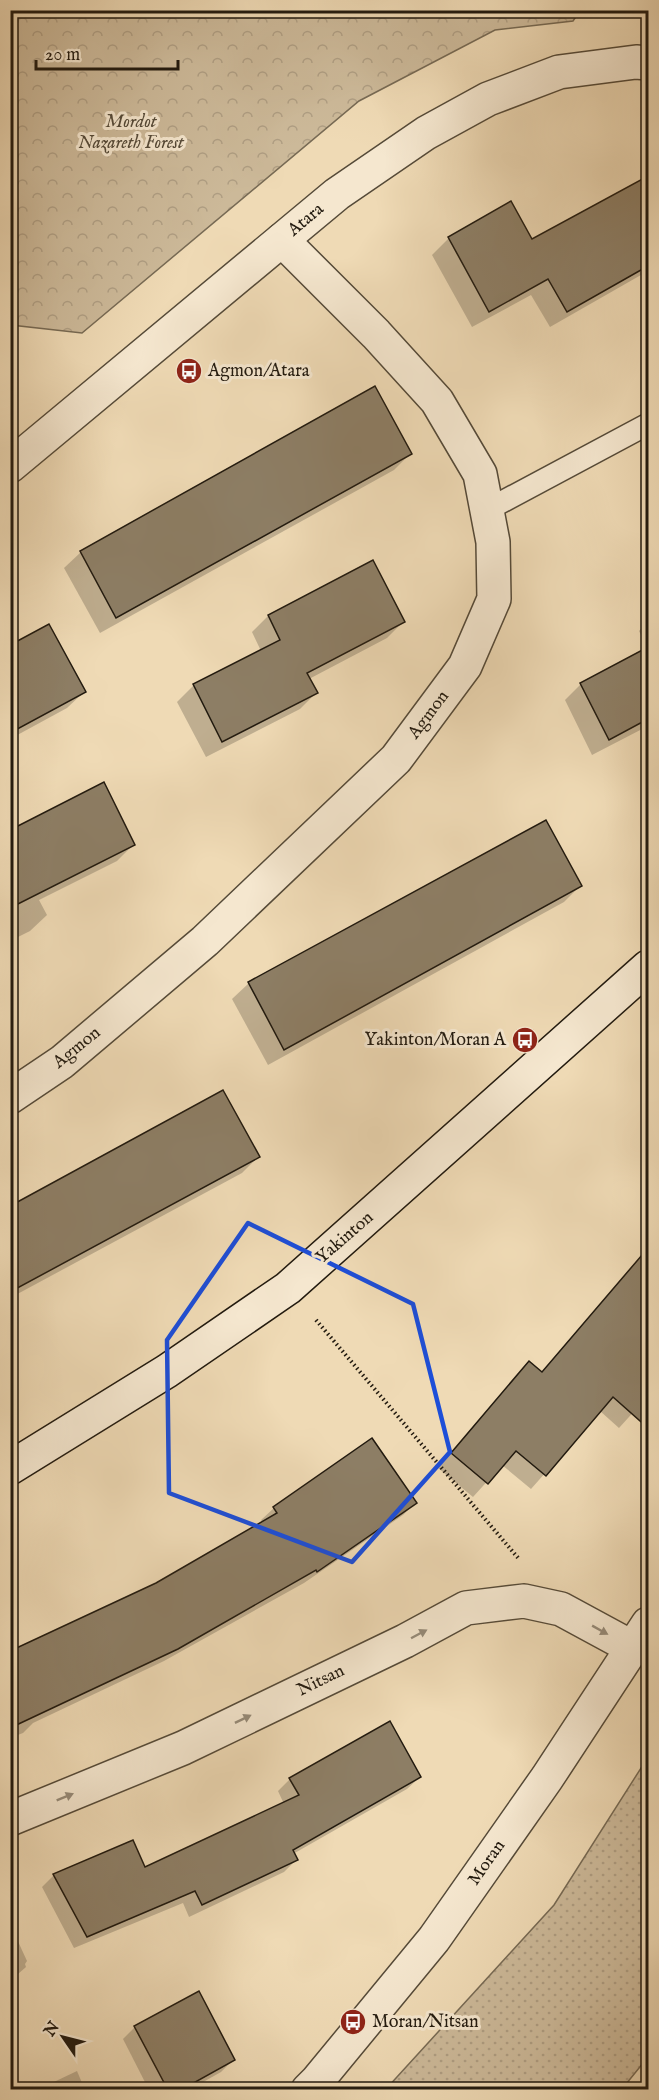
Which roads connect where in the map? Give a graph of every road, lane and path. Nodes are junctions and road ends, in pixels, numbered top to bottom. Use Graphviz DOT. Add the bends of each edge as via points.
graph roads {
  1 [pos="648,63"];
  2 [pos="282,240"];
  3 [pos="648,424"];
  4 [pos="10,466"];
  5 [pos="487,510"];
  6 [pos="648,967"];
  7 [pos="10,1097"];
  8 [pos="288,1288"];
  9 [pos="10,1468"];
  10 [pos="561,1609"];
  11 [pos="641,1636"];
  12 [pos="10,1819"];
  13 [pos="308,2090"];
  1 -- 2 [label="street, Atara" via="559,72 488,99 426,132 337,194"];
  2 -- 4 [label="street, Atara"];
  2 -- 5 [label="street, Agmon" via="437,401 480,474"];
  3 -- 5 [label="lane"];
  5 -- 7 [label="street, Agmon" via="493,542 495,599 465,666 396,759 206,941 62,1062"];
  6 -- 8 [label="street, Yakinton"];
  8 -- 9 [label="street, Yakinton" via="167,1371"];
  8 -- 10 [label="path"];
  10 -- 11 [label="street, Nitsan, one-way"];
  12 -- 10 [label="street, Nitsan, one-way" via="183,1749 466,1608 524,1601"];
  11 -- 13 [label="street, Moran" via="434,1939"];
}
